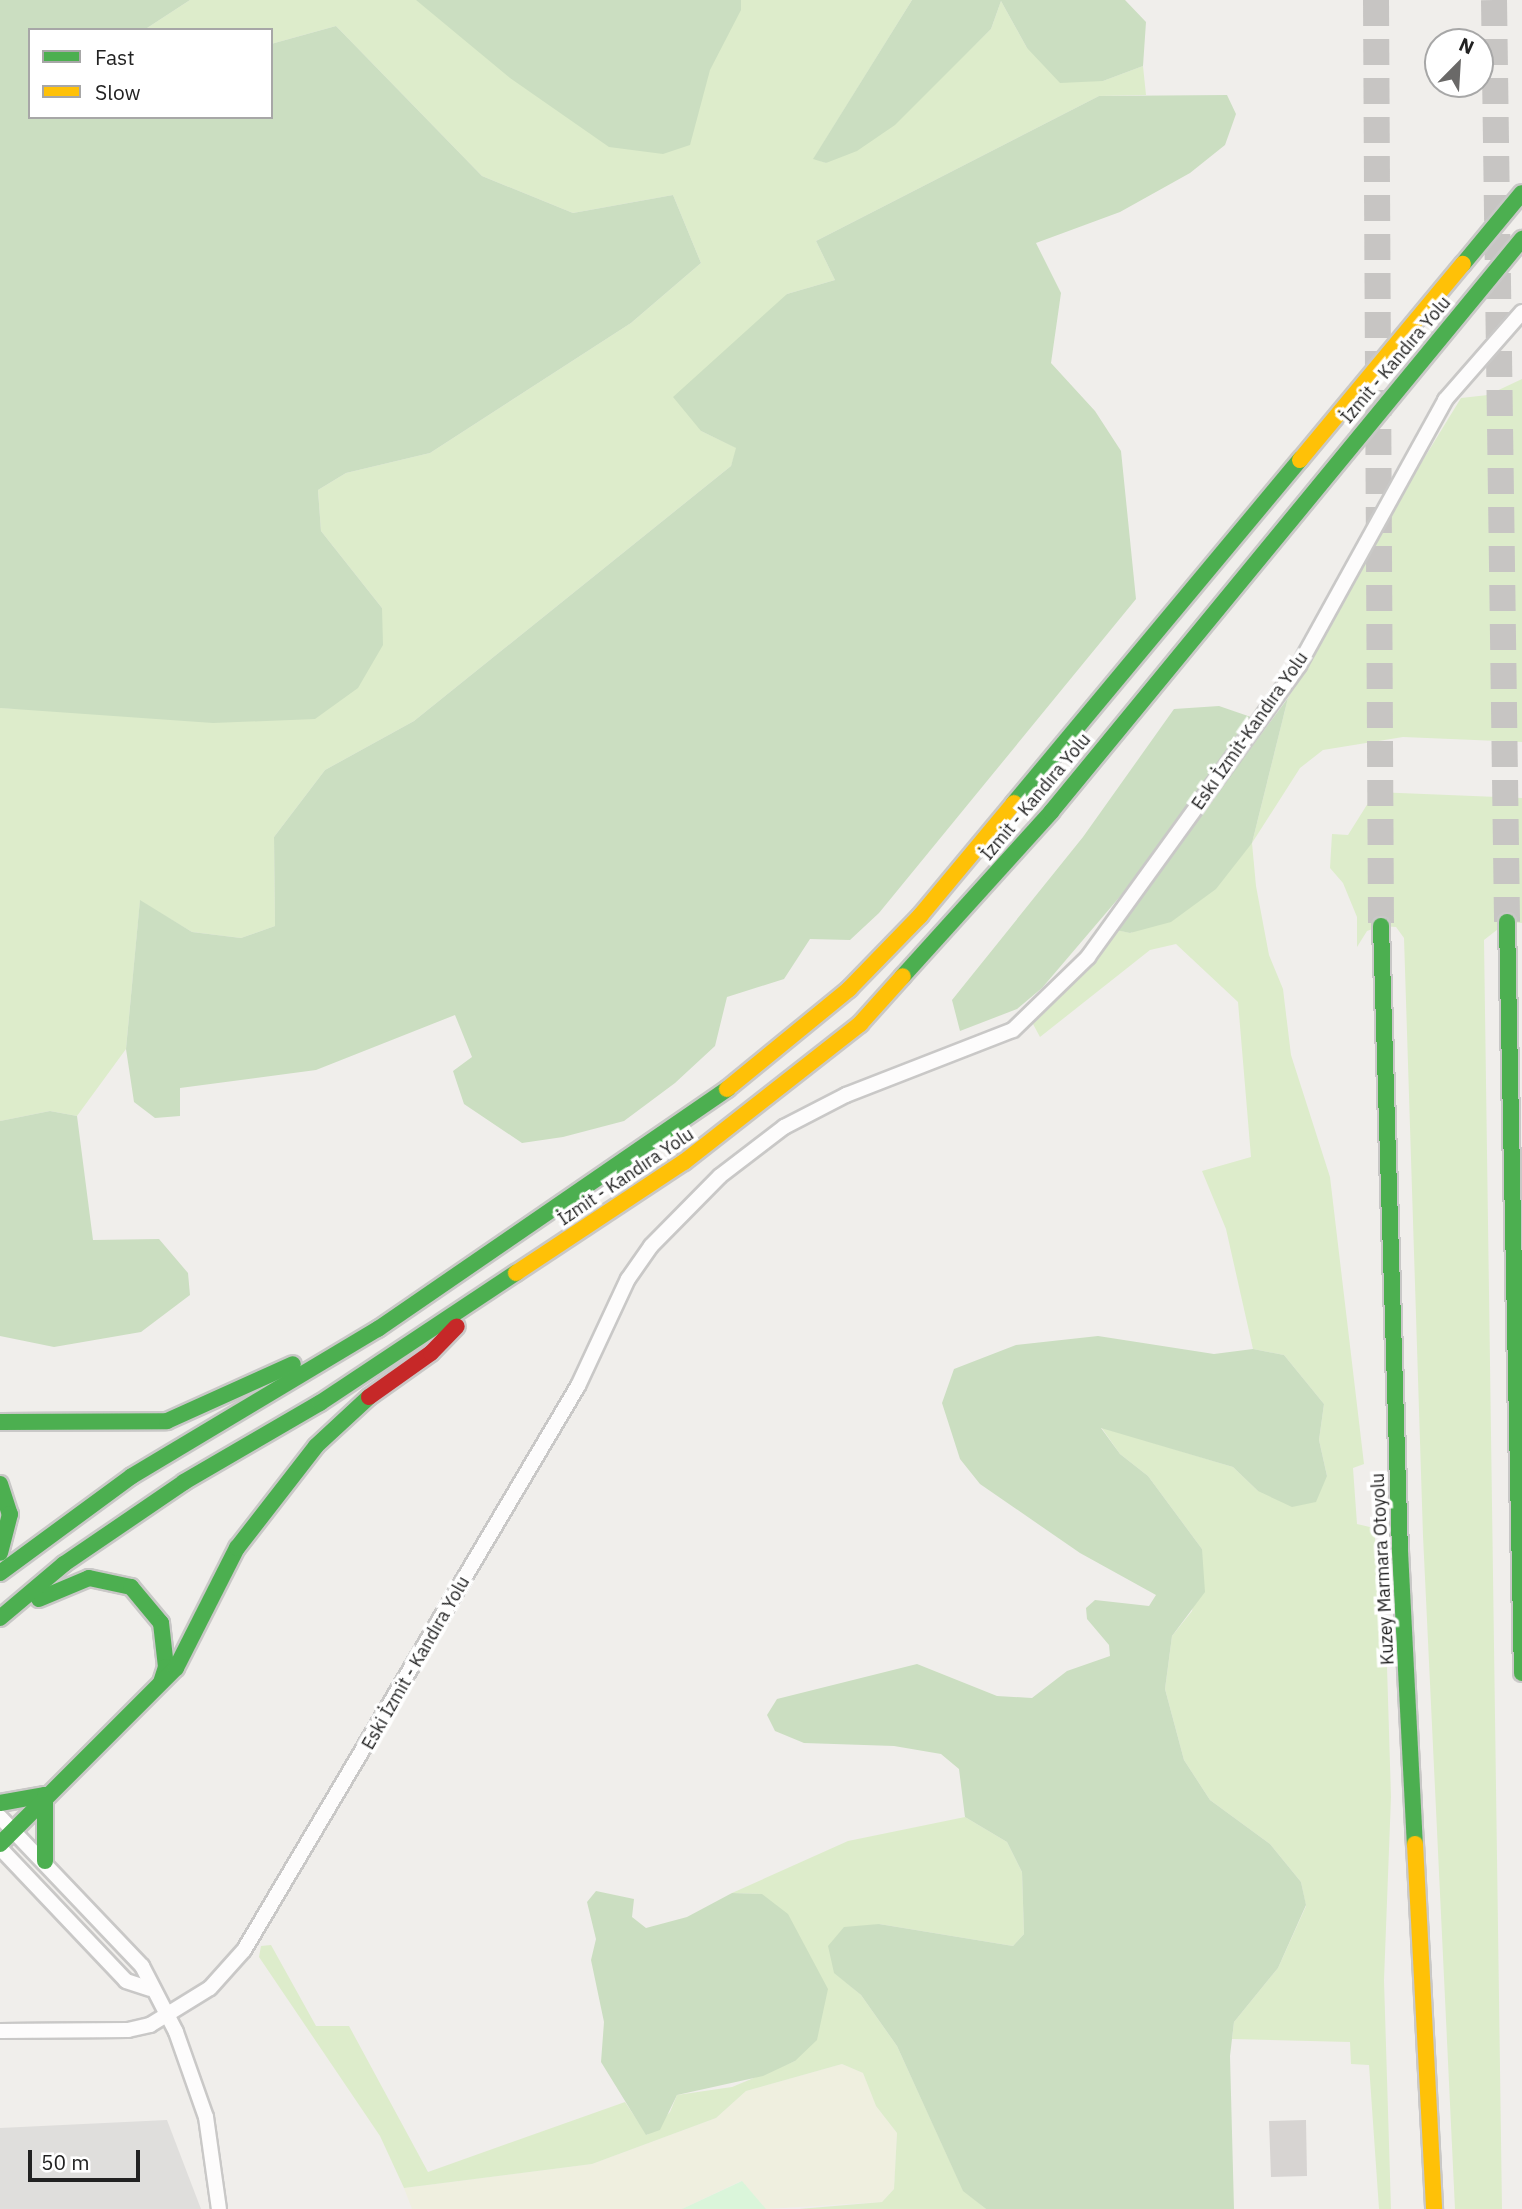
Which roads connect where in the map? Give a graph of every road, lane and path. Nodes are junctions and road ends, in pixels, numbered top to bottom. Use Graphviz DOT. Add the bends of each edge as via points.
graph roads {
  1 [pos="1522,193"];
  2 [pos="1522,239"];
  3 [pos="1522,312"];
  4 [pos="1507,922"];
  5 [pos="1381,926"];
  6 [pos="628,1279"];
  7 [pos="493,1290"];
  8 [pos="378,1328"];
  9 [pos="0,1422"];
  10 [pos="0,1484"];
  11 [pos="0,1553"];
  12 [pos="0,1573"];
  13 [pos="0,1618"];
  14 [pos="1522,1673"];
  15 [pos="159,1687"];
  16 [pos="45,1796"];
  17 [pos="0,1802"];
  18 [pos="0,1817"];
  19 [pos="14,1829"];
  20 [pos="0,1846"];
  21 [pos="45,1861"];
  22 [pos="150,1990"];
  23 [pos="165,2017"];
  24 [pos="0,2031"];
  25 [pos="219,2209"];
  26 [pos="1434,2209"];
  1 -- 8 [label="highway" via="920,916 849,989 756,1068"];
  2 -- 7 [label="highway, İzmit - Kandıra Yolu" via="1051,812 860,1024 684,1162"];
  3 -- 6 [label="street, Eskı İzmit-Kandıra Yolu" via="1445,400 1299,665 1088,957 1013,1030 941,1056 784,1126 720,1176 651,1246"];
  4 -- 14 [label="highway"];
  5 -- 26 [label="highway, Kuzey Marmara Otoyolu" via="1400,1551"];
  6 -- 23 [label="street, Eski İzmit - Kandıra Yolu" via="578,1386 275,1904 209,1988"];
  7 -- 13 [label="highway" via="320,1403 184,1482 64,1564"];
  7 -- 15 [label="highway" via="430,1353 348,1412 316,1446 237,1548 176,1668"];
  8 -- 9 [label="highway" via="167,1421 120,1426"];
  8 -- 12 [label="highway" via="132,1476"];
  10 -- 11 [label="highway" via="10,1514"];
  13 -- 15 [label="highway" via="89,1578 131,1587 161,1623 166,1667"];
  15 -- 16 [label="highway"];
  16 -- 17 [label="highway"];
  16 -- 19 [label="highway"];
  16 -- 21 [label="highway"];
  18 -- 19 [label="street"];
  19 -- 20 [label="highway"];
  19 -- 21 [label="street"];
  20 -- 22 [label="street" via="127,1981"];
  21 -- 22 [label="street" via="142,1966"];
  22 -- 23 [label="street"];
  23 -- 24 [label="street, Eski İzmit - Kandıra Yolu" via="128,2030"];
  23 -- 25 [label="street" via="176,2032 206,2117"];
}
